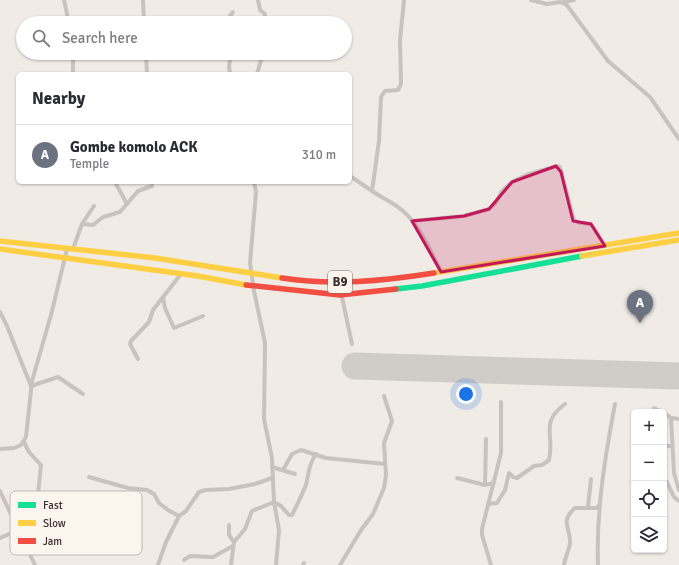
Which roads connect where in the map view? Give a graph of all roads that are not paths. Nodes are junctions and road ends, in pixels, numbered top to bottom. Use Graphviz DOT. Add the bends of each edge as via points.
graph roads {
  1 [pos="64,0"];
  2 [pos="143,0"];
  3 [pos="258,0"];
  4 [pos="404,0"];
  5 [pos="531,0"];
  6 [pos="574,0"];
  7 [pos="564,2"];
  8 [pos="233,12"];
  9 [pos="67,16"];
  10 [pos="144,16"];
  11 [pos="230,16"];
  12 [pos="265,16"];
  13 [pos="72,60"];
  14 [pos="146,60"];
  15 [pos="230,60"];
  16 [pos="261,60"];
  17 [pos="73,72"];
  18 [pos="147,72"];
  19 [pos="230,72"];
  20 [pos="258,72"];
  21 [pos="679,139"];
  22 [pos="352,177"];
  23 [pos="116,184"];
  24 [pos="152,184"];
  25 [pos="254,184"];
  26 [pos="372,191"];
  27 [pos="127,204"];
  28 [pos="94,206"];
  29 [pos="412,221"];
  30 [pos="82,224"];
  31 [pos="679,233"];
  32 [pos="679,240"];
  33 [pos="0,241"];
  34 [pos="605,246"];
  35 [pos="0,249"];
  36 [pos="70,249"];
  37 [pos="64,258"];
  38 [pos="441,272"];
  39 [pos="251,273"];
  40 [pos="181,274"];
  41 [pos="338,282"];
  42 [pos="253,286"];
  43 [pos="340,295"];
  44 [pos="163,296"];
  45 [pos="0,312"];
  46 [pos="203,316"];
  47 [pos="352,344"];
  48 [pos="138,359"];
  49 [pos="32,386"];
  50 [pos="83,394"];
  51 [pos="384,396"];
  52 [pos="501,402"];
  53 [pos="565,404"];
  54 [pos="615,404"];
  55 [pos="667,416"];
  56 [pos="671,418"];
  57 [pos="679,419"];
  58 [pos="486,439"];
  59 [pos="24,442"];
  60 [pos="667,446"];
  61 [pos="672,446"];
  62 [pos="0,449"];
  63 [pos="316,454"];
  64 [pos="385,464"];
  65 [pos="272,467"];
  66 [pos="283,470"];
  67 [pos="295,474"];
  68 [pos="89,477"];
  69 [pos="272,478"];
  70 [pos="457,478"];
  71 [pos="591,480"];
  72 [pos="667,482"];
  73 [pos="494,483"];
  74 [pos="485,485"];
  75 [pos="679,490"];
  76 [pos="0,491"];
  77 [pos="38,491"];
  78 [pos="601,501"];
  79 [pos="679,501"];
  80 [pos="274,502"];
  81 [pos="488,504"];
  82 [pos="588,507"];
  83 [pos="10,515"];
  84 [pos="179,516"];
  85 [pos="229,525"];
  86 [pos="10,532"];
  87 [pos="0,538"];
  88 [pos="234,544"];
  89 [pos="29,555"];
  90 [pos="184,560"];
  91 [pos="34,565"];
  92 [pos="158,565"];
  93 [pos="231,565"];
  94 [pos="276,565"];
  95 [pos="340,565"];
  96 [pos="491,565"];
  97 [pos="564,565"];
  98 [pos="598,565"];
  1 -- 9 [label="street"];
  2 -- 10 [label="street"];
  3 -- 12 [label="street" via="260,10"];
  4 -- 26 [label="street" via="400,40 401,84 398,90 385,91 381,97 379,141"];
  5 -- 7 [label="street" via="547,4"];
  6 -- 7 [label="street"];
  7 -- 21 [label="street" via="608,61 650,97"];
  8 -- 11 [label="street"];
  13 -- 17 [label="street"];
  14 -- 18 [label="street"];
  15 -- 19 [label="street"];
  16 -- 20 [label="street"];
  22 -- 26 [label="street"];
  23 -- 27 [label="street"];
  24 -- 27 [label="street" via="138,191"];
  25 -- 39 [label="street"];
  26 -- 29 [label="street" via="402,210"];
  27 -- 30 [label="street" via="120,212 103,217 92,225"];
  28 -- 30 [label="street"];
  29 -- 34 [label="street" via="464,216 489,209 512,182 556,166 560,168 567,188 574,220 591,224"];
  29 -- 38 [label="street"];
  30 -- 36 [label="street"];
  31 -- 34 [label="main road, B9"];
  32 -- 43 [label="main road" via="422,286"];
  33 -- 36 [label="main road, B9"];
  34 -- 38 [label="main road, B9"];
  35 -- 37 [label="main road"];
  36 -- 37 [label="street"];
  36 -- 39 [label="main road, B9" via="155,258"];
  37 -- 40 [label="main road"];
  37 -- 49 [label="street"];
  38 -- 41 [label="main road, B9" via="370,281"];
  39 -- 41 [label="main road, B9"];
  39 -- 42 [label="street"];
  40 -- 42 [label="main road"];
  40 -- 44 [label="street"];
  41 -- 43 [label="street"];
  42 -- 43 [label="main road"];
  42 -- 65 [label="street" via="265,343 264,419"];
  43 -- 47 [label="street"];
  44 -- 46 [label="street" via="170,323 174,328"];
  44 -- 48 [label="street" via="153,310 149,322 130,343"];
  45 -- 49 [label="street"];
  49 -- 50 [label="street" via="58,377"];
  49 -- 59 [label="street"];
  51 -- 64 [label="street" via="392,421 384,443"];
  52 -- 73 [label="street" via="501,453"];
  53 -- 81 [label="street" via="553,413 550,422 552,447 549,460 542,465 534,466 517,478 509,473 505,490 497,504"];
  54 -- 78 [label="street"];
  55 -- 56 [label="street"];
  56 -- 57 [label="street"];
  56 -- 61 [label="street"];
  58 -- 74 [label="street"];
  59 -- 62 [label="street" via="14,448"];
  59 -- 77 [label="street" via="41,465"];
  60 -- 61 [label="street"];
  61 -- 75 [label="street" via="674,473"];
  63 -- 64 [label="street" via="326,458"];
  63 -- 66 [label="street" via="301,450 296,452 287,461"];
  63 -- 80 [label="street" via="311,461 306,483 292,515"];
  64 -- 95 [label="street" via="386,481 381,497"];
  65 -- 66 [label="street"];
  65 -- 69 [label="street"];
  66 -- 67 [label="street"];
  68 -- 84 [label="street" via="128,488 147,490 154,494 159,503"];
  69 -- 80 [label="street"];
  69 -- 84 [label="street" via="229,489 199,492"];
  70 -- 74 [label="street"];
  71 -- 82 [label="street"];
  72 -- 79 [label="street" via="674,497"];
  73 -- 74 [label="street"];
  73 -- 81 [label="street"];
  76 -- 83 [label="street"];
  78 -- 82 [label="street" via="598,507"];
  78 -- 98 [label="street"];
  80 -- 88 [label="street" via="252,511 245,529"];
  80 -- 94 [label="street" via="279,530"];
  81 -- 96 [label="street" via="482,524 482,535"];
  82 -- 97 [label="street" via="575,508 566,521 570,542"];
  84 -- 92 [label="street"];
  85 -- 88 [label="street" via="229,535"];
  86 -- 87 [label="street"];
  88 -- 90 [label="street" via="213,557 190,556"];
  88 -- 93 [label="street"];
  89 -- 91 [label="street"];
}
